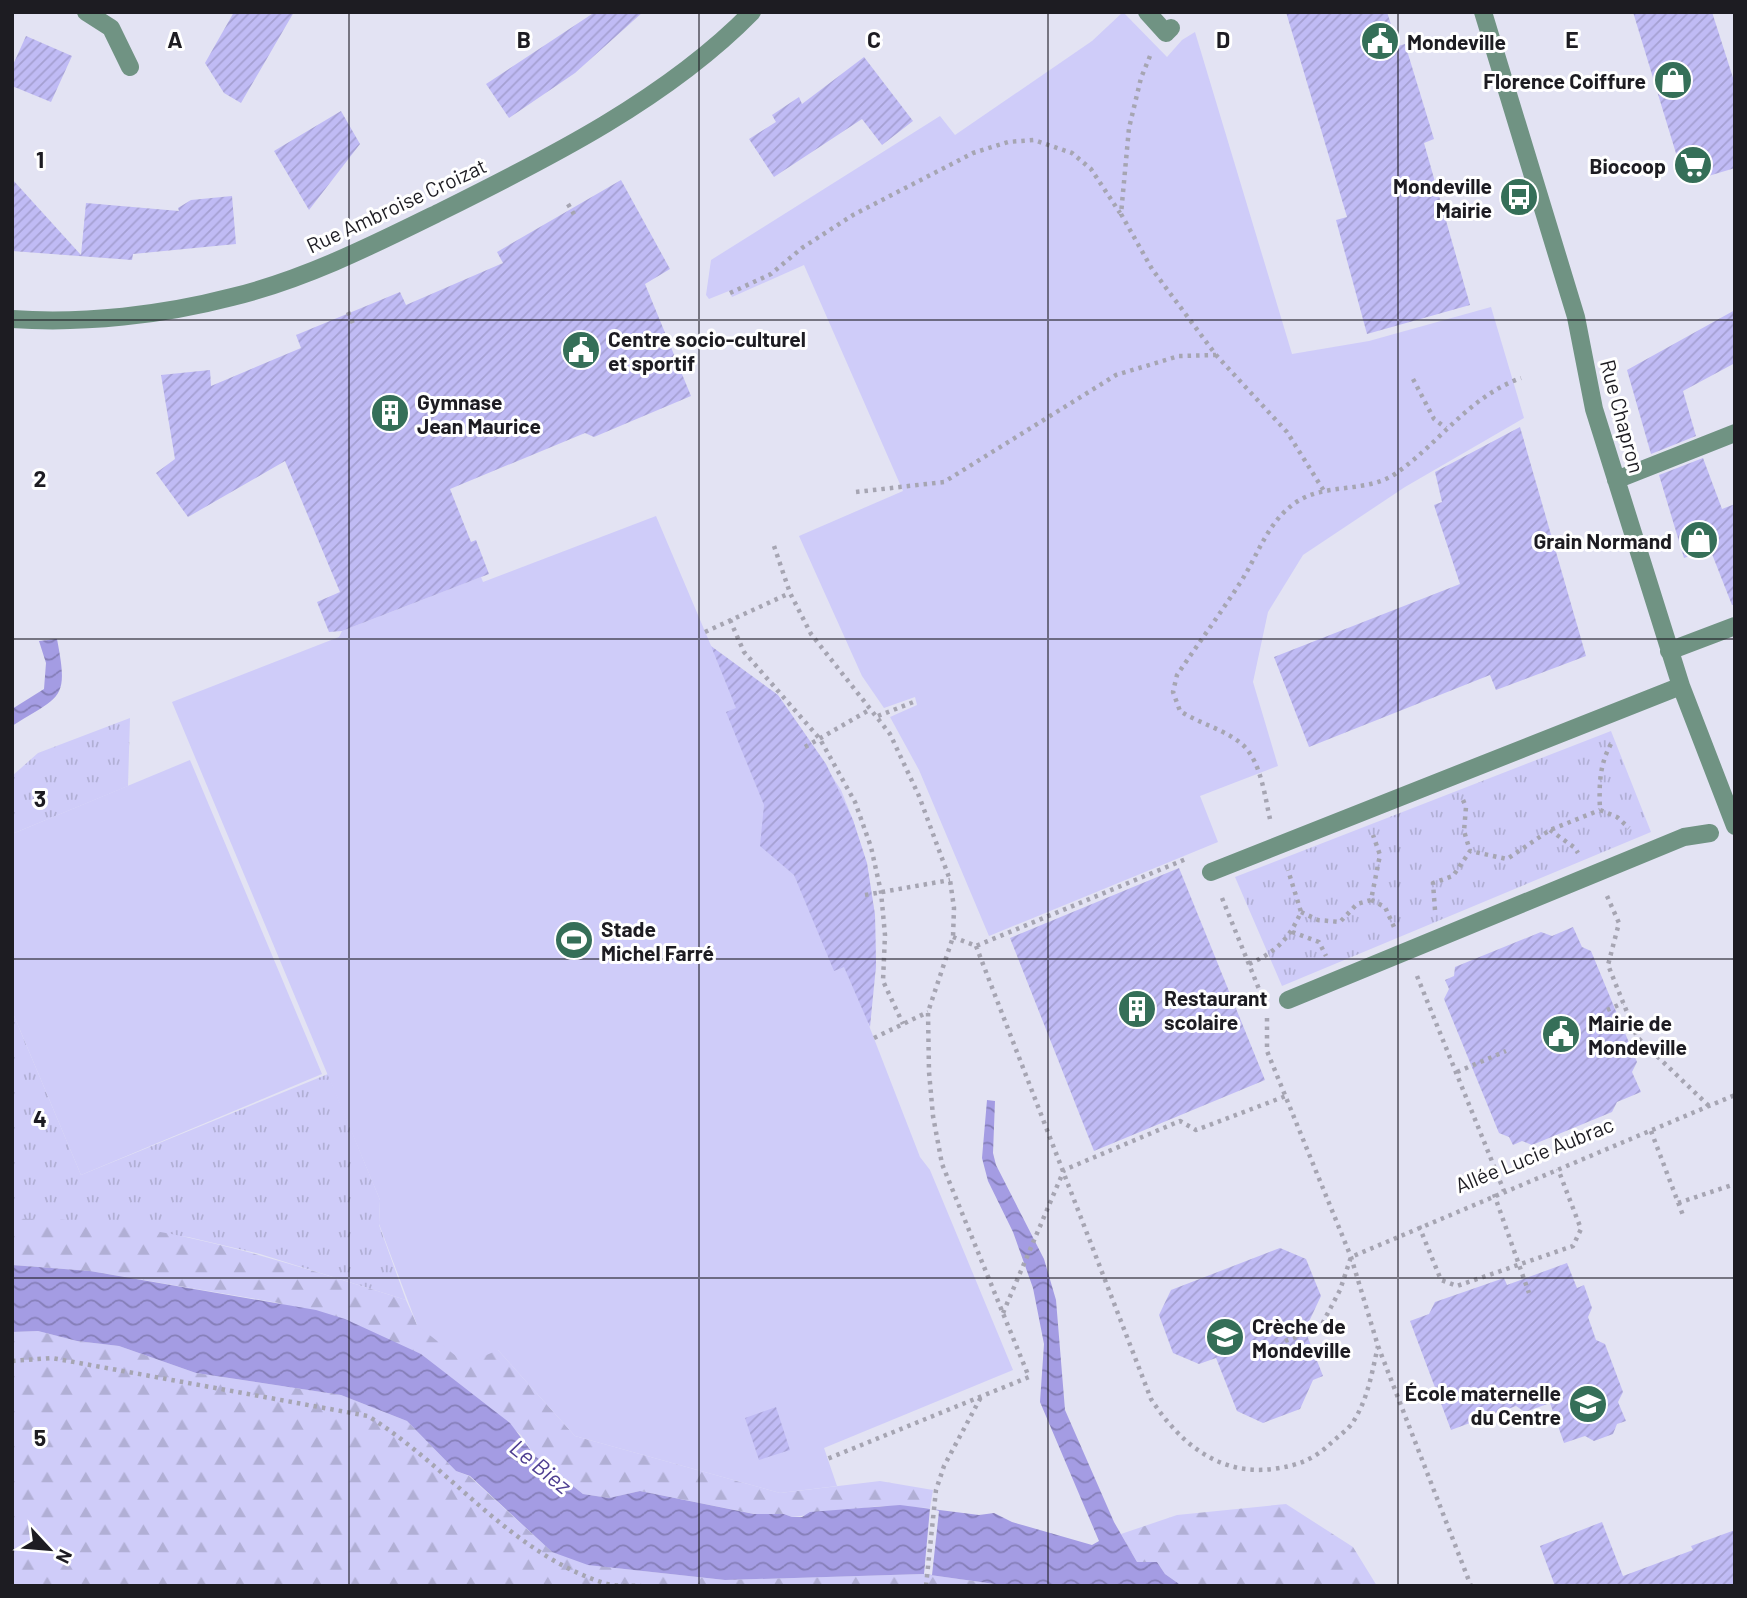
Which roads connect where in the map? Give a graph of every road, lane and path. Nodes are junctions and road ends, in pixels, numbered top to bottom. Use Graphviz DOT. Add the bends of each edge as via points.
graph roads {
  1 [pos="86,12"];
  2 [pos="752,12"];
  3 [pos="1147,12"];
  4 [pos="1483,12"];
  5 [pos="1169,31"];
  6 [pos="130,67"];
  7 [pos="568,204"];
  8 [pos="1121,214"];
  9 [pos="575,216"];
  10 [pos="730,293"];
  11 [pos="348,312"];
  12 [pos="12,319"];
  13 [pos="354,326"];
  14 [pos="1216,355"];
  15 [pos="1521,378"];
  16 [pos="1413,379"];
  17 [pos="1446,428"];
  18 [pos="1735,433"];
  19 [pos="1616,480"];
  20 [pos="1324,491"];
  21 [pos="856,492"];
  22 [pos="774,546"];
  23 [pos="790,593"];
  24 [pos="730,620"];
  25 [pos="1735,626"];
  26 [pos="705,632"];
  27 [pos="1670,651"];
  28 [pos="1681,686"];
  29 [pos="916,701"];
  30 [pos="871,709"];
  31 [pos="878,716"];
  32 [pos="1619,738"];
  33 [pos="820,739"];
  34 [pos="805,747"];
  35 [pos="1452,776"];
  36 [pos="1600,810"];
  37 [pos="1366,811"];
  38 [pos="1735,826"];
  39 [pos="1710,833"];
  40 [pos="1276,847"];
  41 [pos="1470,850"];
  42 [pos="1645,853"];
  43 [pos="1211,872"];
  44 [pos="1597,873"];
  45 [pos="950,880"];
  46 [pos="881,892"];
  47 [pos="865,895"];
  48 [pos="1371,901"];
  49 [pos="1301,912"];
  50 [pos="1426,918"];
  51 [pos="1292,932"];
  52 [pos="953,937"];
  53 [pos="976,946"];
  54 [pos="1406,952"];
  55 [pos="1249,964"];
  56 [pos="1338,979"];
  57 [pos="1288,1000"];
  58 [pos="1623,1003"];
  59 [pos="1267,1009"];
  60 [pos="1607,1010"];
  61 [pos="928,1012"];
  62 [pos="904,1024"];
  63 [pos="874,1038"];
  64 [pos="1506,1051"];
  65 [pos="1457,1072"];
  66 [pos="1735,1095"];
  67 [pos="1286,1096"];
  68 [pos="1709,1106"];
  69 [pos="1651,1131"];
  70 [pos="1558,1168"];
  71 [pos="1064,1170"];
  72 [pos="1735,1184"];
  73 [pos="1504,1191"];
  74 [pos="1494,1194"];
  75 [pos="1678,1203"];
  76 [pos="1684,1218"];
  77 [pos="1419,1226"];
  78 [pos="1352,1257"];
  79 [pos="1519,1265"];
  80 [pos="1529,1293"];
  81 [pos="1003,1314"];
  82 [pos="1285,1341"];
  83 [pos="1378,1346"];
  84 [pos="12,1362"];
  85 [pos="982,1396"];
  86 [pos="827,1459"];
  87 [pos="641,1586"];
  88 [pos="926,1586"];
  89 [pos="1471,1586"];
  1 -- 6 [label="street" via="111,28"];
  2 -- 12 [label="street, Rue Ambroise Croizat" via="701,59 580,138 330,264 235,297 187,308 64,320"];
  3 -- 5 [label="street"];
  4 -- 19 [label="street, Rue Chapron" via="1576,317 1594,410"];
  5 -- 8 [label="path" via="1154,46 1136,95"];
  7 -- 9 [label="path"];
  8 -- 10 [label="path" via="1091,169 1072,153 1034,140 1008,142 973,153 853,215 771,274"];
  8 -- 14 [label="path" via="1153,269"];
  11 -- 13 [label="path"];
  14 -- 20 [label="path" via="1287,432"];
  14 -- 21 [label="path" via="1180,356 1115,375 944,482"];
  15 -- 17 [label="path" via="1476,400"];
  16 -- 17 [label="path" via="1434,419"];
  17 -- 20 [label="path" via="1392,476 1368,485"];
  18 -- 19 [label="street"];
  19 -- 27 [label="street, Rue Chapron"];
  20 -- 40 [label="path" via="1300,500 1266,533 1245,575 1177,675 1173,692 1180,711 1235,740 1252,757"];
  22 -- 23 [label="path"];
  23 -- 24 [label="path"];
  23 -- 30 [label="path" via="811,634"];
  24 -- 26 [label="path"];
  24 -- 33 [label="path" via="744,652"];
  25 -- 27 [label="street"];
  27 -- 28 [label="street, Rue Chapron"];
  28 -- 35 [label="street"];
  28 -- 38 [label="street, Rue Chapron"];
  29 -- 31 [label="path"];
  30 -- 31 [label="path"];
  30 -- 33 [label="path"];
  31 -- 45 [label="path" via="919,796"];
  32 -- 36 [label="path" via="1612,741 1604,757"];
  33 -- 34 [label="path"];
  33 -- 46 [label="path" via="864,824"];
  35 -- 37 [label="street"];
  35 -- 41 [label="path" via="1466,807 1464,831"];
  36 -- 41 [label="path" via="1550,830 1507,859"];
  36 -- 42 [label="path" via="1617,817 1633,832"];
  37 -- 40 [label="street"];
  37 -- 48 [label="path" via="1380,855"];
  39 -- 42 [label="street" via="1684,837"];
  40 -- 43 [label="street"];
  40 -- 49 [label="path"];
  41 -- 50 [label="path" via="1453,876 1433,883 1435,911"];
  42 -- 44 [label="street"];
  43 -- 53 [label="path" via="1203,852"];
  43 -- 55 [label="path"];
  44 -- 54 [label="street"];
  44 -- 58 [label="path" via="1619,923 1608,965"];
  45 -- 46 [label="path"];
  45 -- 52 [label="path"];
  46 -- 47 [label="path"];
  46 -- 62 [label="path" via="883,981"];
  48 -- 49 [label="path" via="1357,904 1340,922 1318,920"];
  48 -- 54 [label="path" via="1385,907"];
  49 -- 51 [label="path"];
  51 -- 55 [label="path" via="1274,953"];
  51 -- 56 [label="path" via="1319,942"];
  52 -- 53 [label="path"];
  52 -- 61 [label="path"];
  53 -- 71 [label="path"];
  54 -- 56 [label="street"];
  54 -- 65 [label="path"];
  55 -- 59 [label="path"];
  56 -- 57 [label="street"];
  57 -- 59 [label="path"];
  58 -- 60 [label="path"];
  58 -- 68 [label="path" via="1637,1037"];
  59 -- 67 [label="path" via="1267,1051"];
  61 -- 62 [label="path"];
  61 -- 81 [label="path" via="929,1072 942,1164"];
  62 -- 63 [label="path"];
  64 -- 65 [label="path"];
  65 -- 73 [label="path"];
  66 -- 68 [label="path, Allée Lucie Aubrac"];
  67 -- 71 [label="path" via="1196,1130 1180,1121"];
  67 -- 78 [label="path"];
  68 -- 69 [label="path, Allée Lucie Aubrac"];
  69 -- 70 [label="path, Allée Lucie Aubrac"];
  69 -- 75 [label="path"];
  70 -- 73 [label="path, Allée Lucie Aubrac"];
  70 -- 79 [label="path" via="1581,1229 1573,1245"];
  71 -- 81 [label="path"];
  71 -- 83 [label="path" via="1151,1399 1170,1427 1203,1454 1253,1472 1315,1458 1352,1423 1369,1388"];
  72 -- 75 [label="path"];
  73 -- 74 [label="path, Allée Lucie Aubrac"];
  74 -- 77 [label="path, Allée Lucie Aubrac"];
  74 -- 79 [label="path"];
  75 -- 76 [label="path"];
  77 -- 78 [label="path, Allée Lucie Aubrac"];
  77 -- 79 [label="path" via="1441,1280 1457,1286"];
  78 -- 82 [label="path" via="1320,1328"];
  78 -- 83 [label="path"];
  79 -- 80 [label="path"];
  81 -- 85 [label="path" via="1029,1377"];
  83 -- 89 [label="path"];
  84 -- 87 [label="path" via="52,1358 368,1416 406,1440 545,1558 606,1584"];
  85 -- 86 [label="path"];
  85 -- 88 [label="path" via="936,1490"];
}
